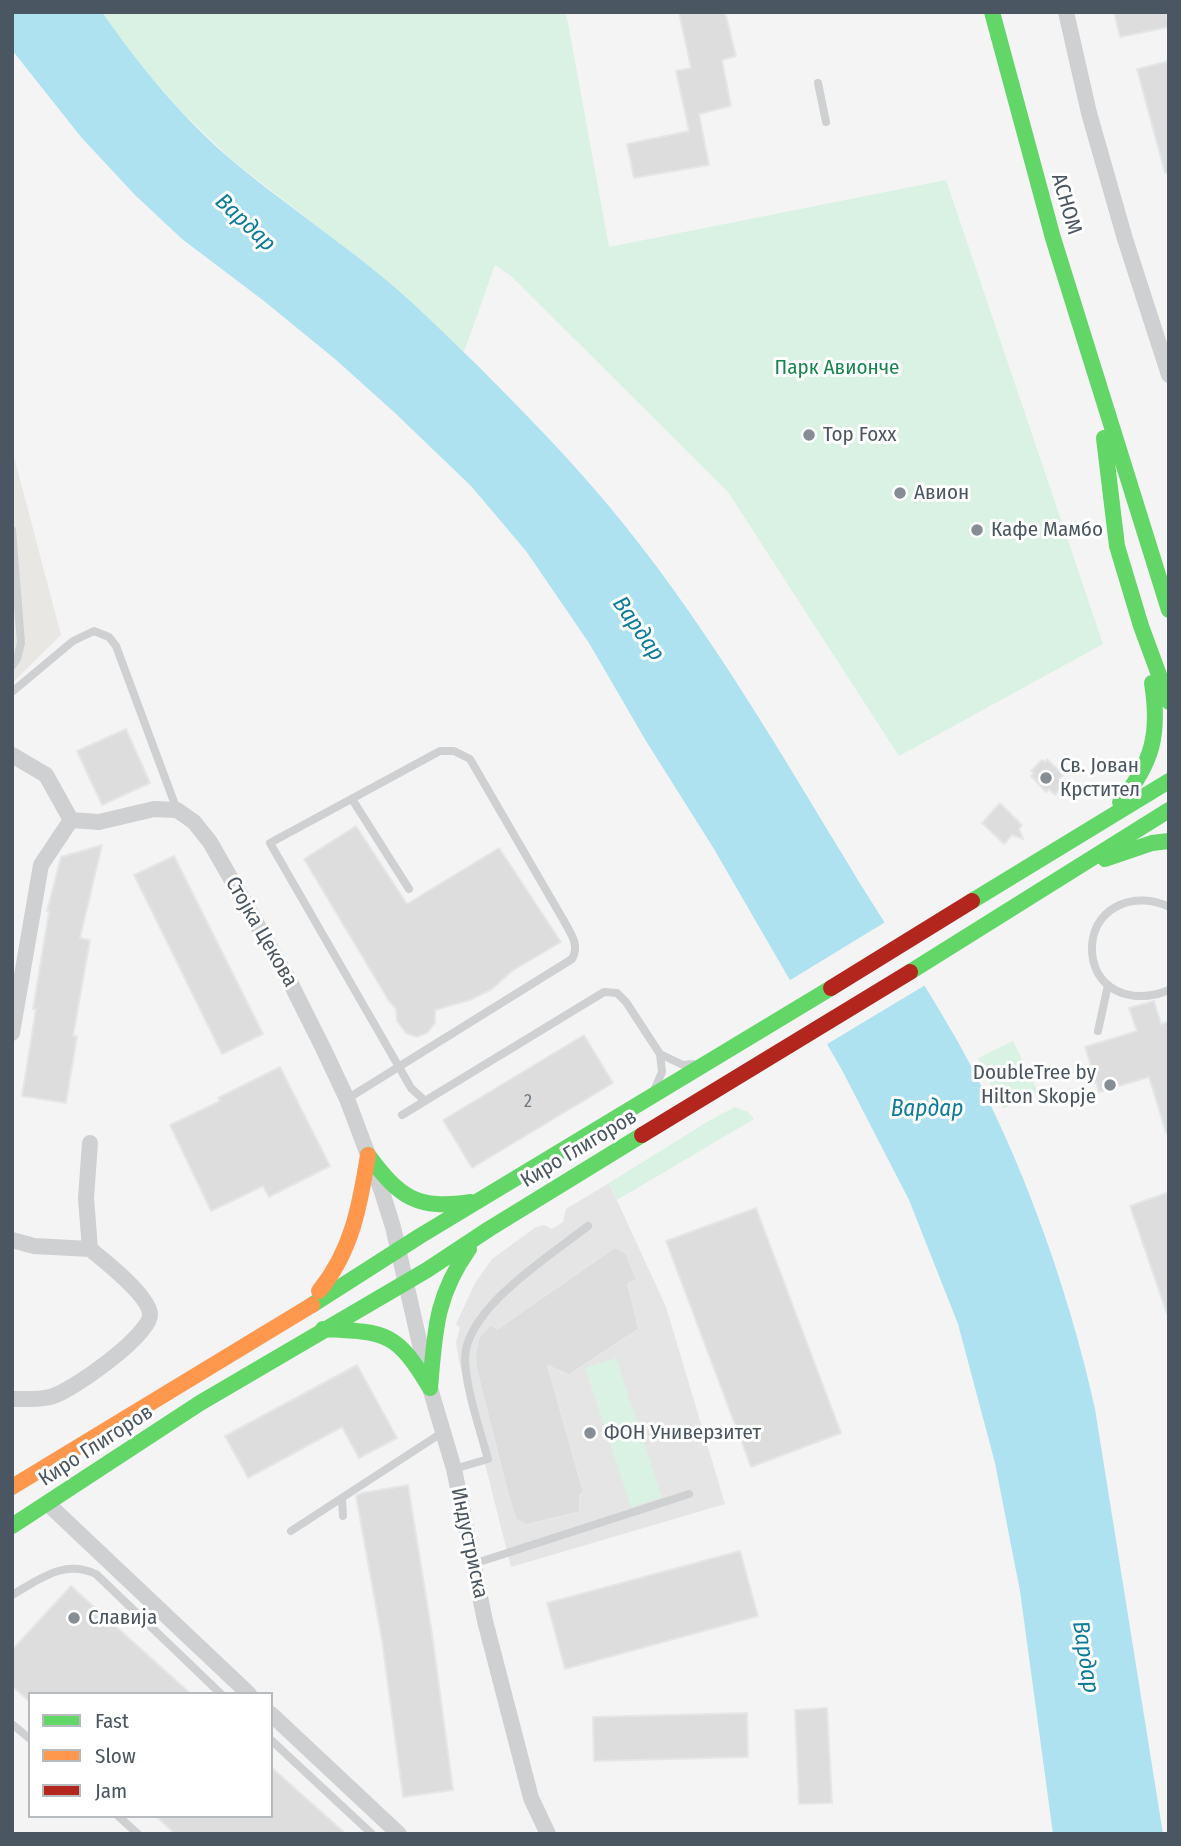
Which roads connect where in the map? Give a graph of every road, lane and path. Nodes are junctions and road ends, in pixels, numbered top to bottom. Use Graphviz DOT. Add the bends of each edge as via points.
graph roads {
  1 [pos="992,12"];
  2 [pos="1066,12"];
  3 [pos="818,83"];
  4 [pos="826,122"];
  5 [pos="1169,374"];
  6 [pos="1104,407"];
  7 [pos="12,530"];
  8 [pos="1149,546"];
  9 [pos="1169,589"];
  10 [pos="1169,610"];
  11 [pos="1141,626"];
  12 [pos="12,666"];
  13 [pos="12,692"];
  14 [pos="1169,702"];
  15 [pos="12,755"];
  16 [pos="1169,781"];
  17 [pos="352,799"];
  18 [pos="177,810"];
  19 [pos="1169,810"];
  20 [pos="1104,819"];
  21 [pos="71,820"];
  22 [pos="1169,841"];
  23 [pos="1082,863"];
  24 [pos="409,889"];
  25 [pos="1169,907"];
  26 [pos="1108,985"];
  27 [pos="1169,990"];
  28 [pos="1098,1031"];
  29 [pos="12,1033"];
  30 [pos="660,1054"];
  31 [pos="706,1064"];
  32 [pos="398,1067"];
  33 [pos="347,1099"];
  34 [pos="649,1099"];
  35 [pos="425,1101"];
  36 [pos="402,1115"];
  37 [pos="90,1143"];
  38 [pos="368,1155"];
  39 [pos="477,1202"];
  40 [pos="588,1226"];
  41 [pos="489,1229"];
  42 [pos="12,1240"];
  43 [pos="90,1249"];
  44 [pos="397,1250"];
  45 [pos="405,1282"];
  46 [pos="294,1316"];
  47 [pos="323,1329"];
  48 [pos="430,1388"];
  49 [pos="12,1399"];
  50 [pos="443,1432"];
  51 [pos="454,1469"];
  52 [pos="12,1487"];
  53 [pos="689,1494"];
  54 [pos="342,1499"];
  55 [pos="47,1503"];
  56 [pos="343,1516"];
  57 [pos="12,1526"];
  58 [pos="291,1531"];
  59 [pos="473,1564"];
  60 [pos="12,1595"];
  61 [pos="219,1692"];
  62 [pos="247,1692"];
  63 [pos="273,1716"];
  64 [pos="12,1724"];
  65 [pos="28,1737"];
  66 [pos="273,1742"];
  67 [pos="120,1818"];
  68 [pos="138,1834"];
  69 [pos="372,1834"];
  70 [pos="399,1834"];
  71 [pos="548,1834"];
  1 -- 6 [label="street, АСНОМ"];
  2 -- 5 [label="street" via="1089,113"];
  3 -- 4 [label="lane"];
  6 -- 8 [label="street, АСНОМ"];
  6 -- 11 [label="street, АСНОМ" via="1104,445 1117,546"];
  7 -- 12 [label="lane" via="21,643"];
  8 -- 9 [label="street"];
  8 -- 10 [label="street, АСНОМ"];
  11 -- 14 [label="street, АСНОМ"];
  11 -- 20 [label="street" via="1157,733 1148,766 1137,784"];
  13 -- 18 [label="lane" via="73,641 94,631 109,637"];
  15 -- 21 [label="street" via="46,775"];
  16 -- 20 [label="street, Киро Глигоров"];
  17 -- 24 [label="lane"];
  17 -- 32 [label="lane" via="270,843"];
  17 -- 32 [label="lane" via="440,751 454,751 470,760 575,941 572,959"];
  18 -- 21 [label="street" via="99,822"];
  18 -- 33 [label="street, Стојка Цекова" via="210,842 291,984"];
  19 -- 23 [label="street, Киро Глигоров"];
  20 -- 31 [label="street, Киро Глигоров"];
  21 -- 29 [label="street" via="41,865"];
  22 -- 23 [label="street"];
  23 -- 41 [label="street, Киро Глигоров"];
  25 -- 26 [label="lane" via="1140,898 1125,901 1102,918 1092,945 1096,967"];
  26 -- 27 [label="lane" via="1138,998"];
  26 -- 28 [label="lane"];
  30 -- 31 [label="lane" via="683,1065"];
  30 -- 34 [label="lane" via="663,1072"];
  30 -- 35 [label="lane" via="626,1002 617,993 604,992"];
  31 -- 34 [label="street, Киро Глигоров"];
  32 -- 33 [label="lane"];
  32 -- 35 [label="lane"];
  33 -- 38 [label="street, Стојка Цекова"];
  34 -- 39 [label="street, Киро Глигоров"];
  35 -- 36 [label="lane"];
  37 -- 43 [label="street" via="86,1198"];
  38 -- 39 [label="street" via="400,1191 425,1204"];
  38 -- 44 [label="street, Стојка Цекова"];
  38 -- 46 [label="street" via="357,1222 338,1268"];
  39 -- 44 [label="street, Киро Глигоров"];
  40 -- 51 [label="lane" via="494,1302 476,1325 465,1363 488,1459"];
  41 -- 45 [label="street, Киро Глигоров"];
  41 -- 48 [label="street" via="459,1262 443,1290"];
  42 -- 43 [label="street"];
  43 -- 49 [label="street" via="147,1302 148,1324 86,1379 51,1397"];
  44 -- 45 [label="street, Индустриска"];
  44 -- 46 [label="street, Киро Глигоров"];
  45 -- 47 [label="street, Киро Глигоров"];
  45 -- 48 [label="street, Индустриска"];
  46 -- 52 [label="street, Киро Глигоров"];
  47 -- 48 [label="street" via="380,1333 414,1361"];
  47 -- 55 [label="street, Киро Глигоров"];
  48 -- 50 [label="street, Индустриска"];
  50 -- 51 [label="street, Индустриска"];
  50 -- 54 [label="lane"];
  51 -- 59 [label="street, Индустриска"];
  53 -- 59 [label="lane"];
  54 -- 56 [label="lane"];
  54 -- 58 [label="lane"];
  55 -- 57 [label="street, Киро Глигоров"];
  55 -- 62 [label="street"];
  59 -- 71 [label="street, Индустриска" via="531,1798"];
  60 -- 61 [label="lane" via="69,1567 96,1574"];
  63 -- 70 [label="street"];
  64 -- 65 [label="lane"];
  66 -- 69 [label="lane"];
  67 -- 68 [label="lane"];
}
